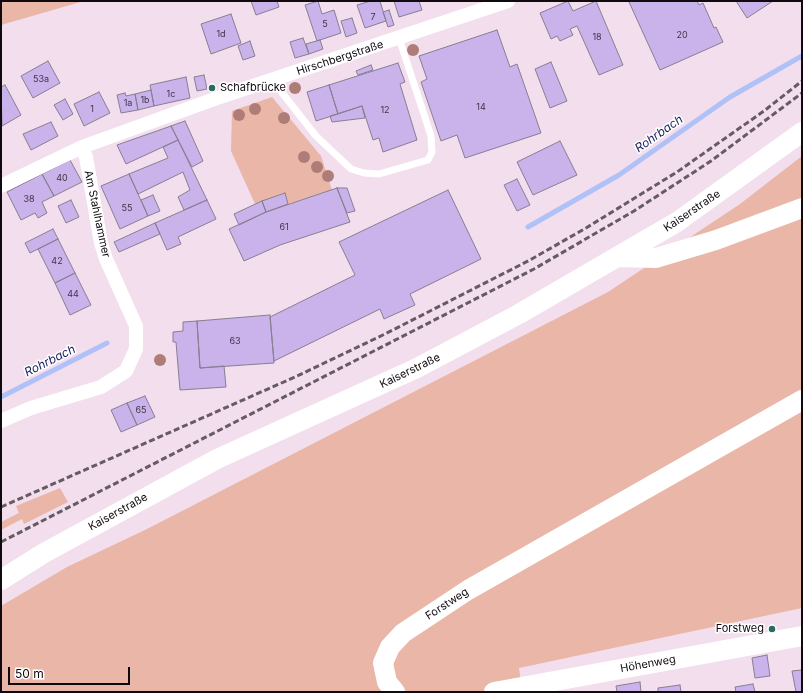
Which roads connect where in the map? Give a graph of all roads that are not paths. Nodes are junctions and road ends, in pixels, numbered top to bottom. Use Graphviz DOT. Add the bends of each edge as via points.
graph roads {
  1 [pos="508,1"];
  2 [pos="399,38"];
  3 [pos="272,80"];
  4 [pos="802,132"];
  5 [pos="82,147"];
  6 [pos="1,186"];
  7 [pos="802,208"];
  8 [pos="619,257"];
  9 [pos="802,400"];
  10 [pos="1,421"];
  11 [pos="1,580"];
  12 [pos="802,636"];
  13 [pos="396,692"];
  14 [pos="494,692"];
  1 -- 2 [label="street, Hirschbergstraße"];
  2 -- 3 [label="street, Hirschbergstraße"];
  2 -- 3 [label="lane" via="431,136 432,152 428,160 379,174 351,169 316,136"];
  3 -- 5 [label="street, Hirschbergstraße"];
  4 -- 8 [label="street, Kaiserstraße" via="677,222"];
  5 -- 6 [label="street"];
  5 -- 10 [label="street, Am Stahlhammer" via="101,243 136,326 136,348 126,371 101,387 31,408"];
  7 -- 8 [label="street" via="716,240 656,258"];
  8 -- 11 [label="street, Kaiserstraße" via="417,368 217,459 44,553"];
  9 -- 13 [label="street, Forstweg" via="468,590 403,633 390,647 383,663 387,682"];
  12 -- 14 [label="street, Höhenweg"];
}
